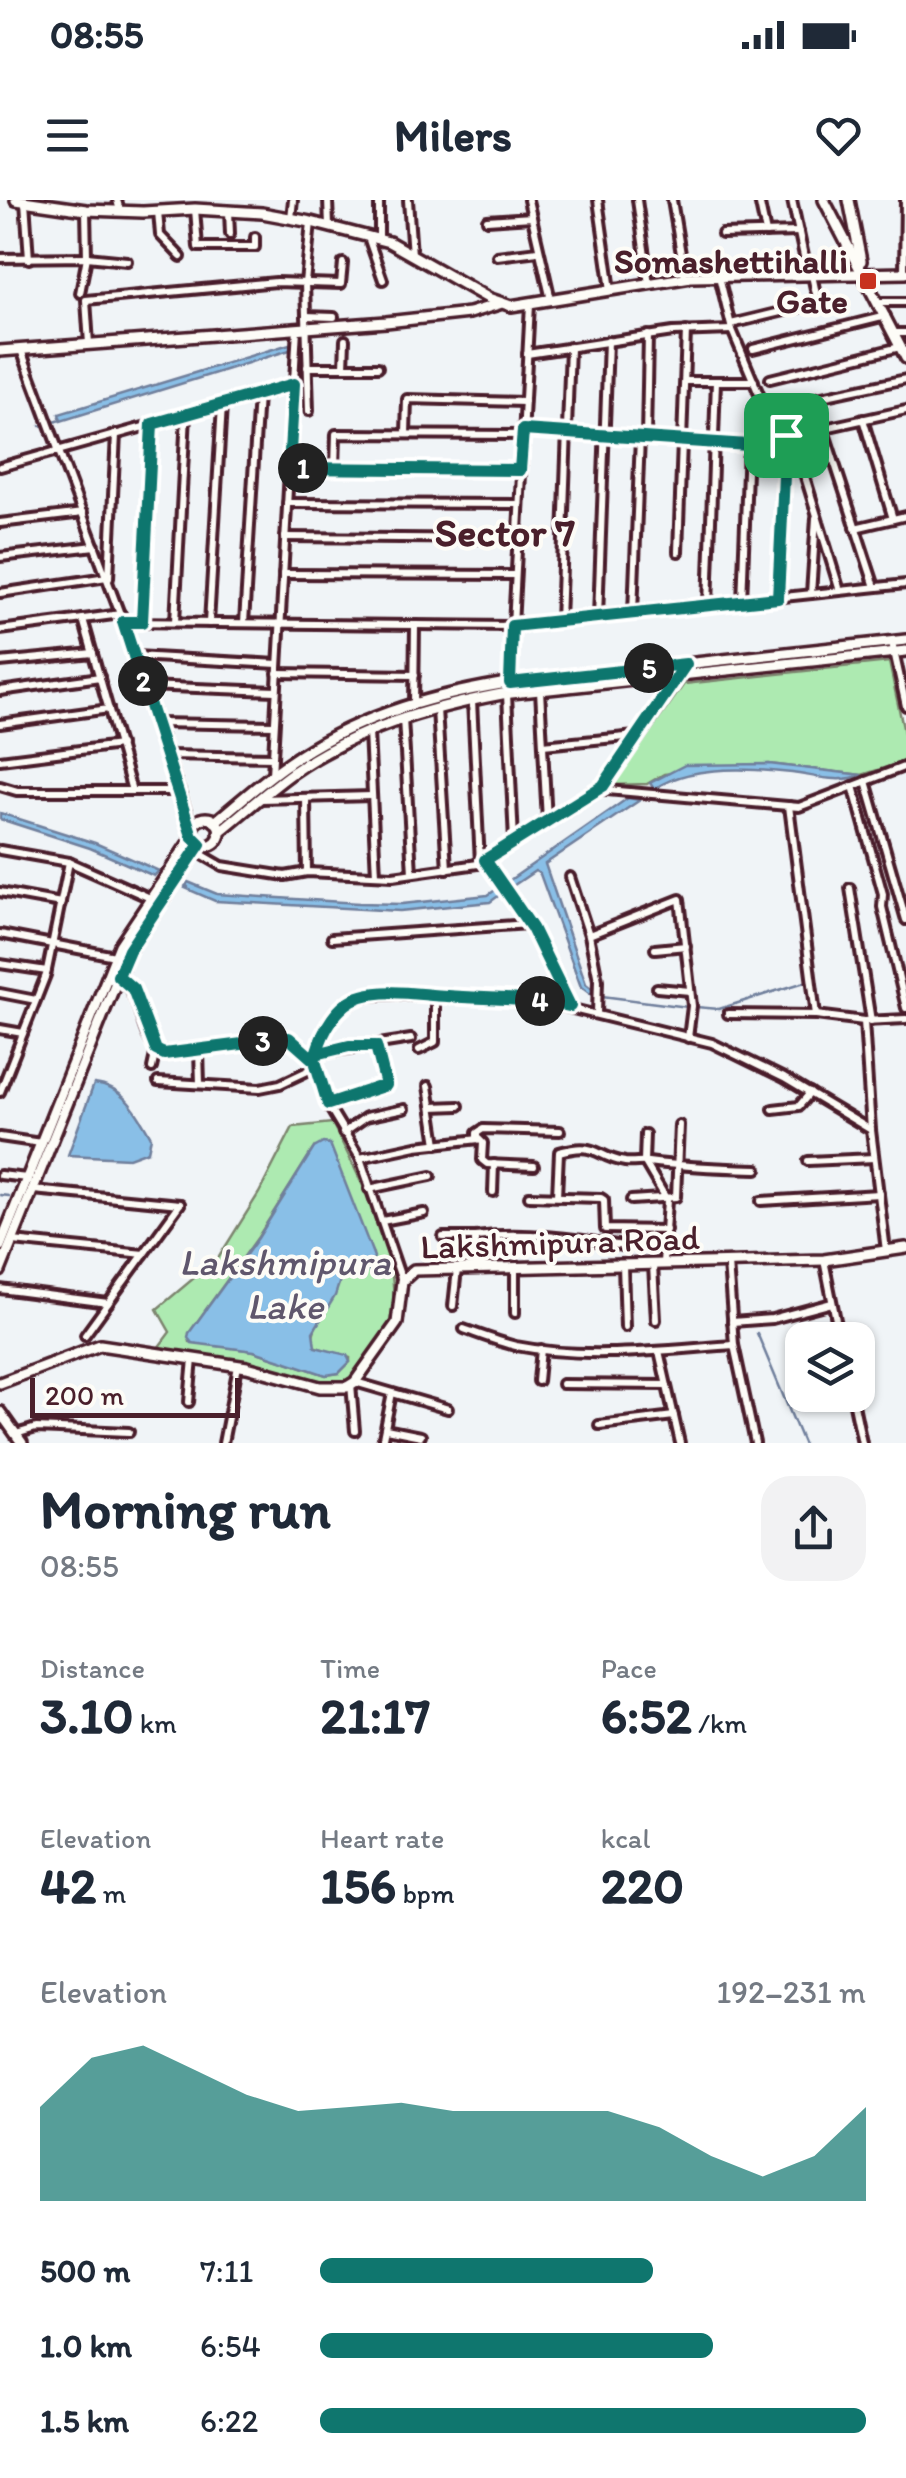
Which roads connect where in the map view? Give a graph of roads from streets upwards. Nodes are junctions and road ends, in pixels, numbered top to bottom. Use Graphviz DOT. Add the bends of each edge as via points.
graph roads {
  1 [pos="16,200"];
  2 [pos="293,200"];
  3 [pos="328,200"];
  4 [pos="379,200"];
  5 [pos="408,200"];
  6 [pos="528,200"];
  7 [pos="598,200"];
  8 [pos="637,200"];
  9 [pos="672,200"];
  10 [pos="759,200"];
  11 [pos="792,200"];
  12 [pos="824,200"];
  13 [pos="849,200"];
  14 [pos="905,200"];
  15 [pos="26,201"];
  16 [pos="71,204"];
  17 [pos="212,205"];
  18 [pos="118,206"];
  19 [pos="195,208"];
  20 [pos="86,210"];
  21 [pos="158,211"];
  22 [pos="228,212"];
  23 [pos="532,217"];
  24 [pos="291,218"];
  25 [pos="487,220"];
  26 [pos="311,222"];
  27 [pos="329,226"];
  28 [pos="798,232"];
  29 [pos="766,233"];
  30 [pos="230,234"];
  31 [pos="722,234"];
  32 [pos="255,236"];
  33 [pos="368,238"];
  34 [pos="379,239"];
  35 [pos="538,251"];
  36 [pos="412,256"];
  37 [pos="497,256"];
  38 [pos="87,257"];
  39 [pos="181,257"];
  40 [pos="0,258"];
  41 [pos="29,259"];
  42 [pos="127,261"];
  43 [pos="343,263"];
  44 [pos="905,273"];
  45 [pos="864,274"];
  46 [pos="810,275"];
  47 [pos="718,276"];
  48 [pos="684,278"];
  49 [pos="383,280"];
  50 [pos="305,282"];
  51 [pos="649,284"];
  52 [pos="611,290"];
  53 [pos="80,293"];
  54 [pos="551,300"];
  55 [pos="879,302"];
  56 [pos="906,302"];
  57 [pos="502,303"];
  58 [pos="530,304"];
  59 [pos="886,316"];
  60 [pos="334,317"];
  61 [pos="303,323"];
  62 [pos="731,327"];
  63 [pos="686,330"];
  64 [pos="900,333"];
  65 [pos="648,335"];
  66 [pos="346,340"];
  67 [pos="608,341"];
  68 [pos="89,344"];
  69 [pos="570,347"];
  70 [pos="902,347"];
  71 [pos="754,349"];
  72 [pos="21,350"];
  73 [pos="0,351"];
  74 [pos="527,354"];
  75 [pos="906,358"];
  76 [pos="344,367"];
  77 [pos="378,367"];
  78 [pos="308,368"];
  79 [pos="906,379"];
  80 [pos="770,380"];
  81 [pos="684,381"];
  82 [pos="716,381"];
  83 [pos="754,381"];
  84 [pos="294,384"];
  85 [pos="258,395"];
  86 [pos="524,402"];
  87 [pos="222,405"];
  88 [pos="780,406"];
  89 [pos="906,410"];
  90 [pos="309,412"];
  91 [pos="186,415"];
  92 [pos="863,419"];
  93 [pos="152,424"];
  94 [pos="823,427"];
  95 [pos="522,432"];
  96 [pos="567,432"];
  97 [pos="116,434"];
  98 [pos="406,434"];
  99 [pos="789,434"];
  100 [pos="604,435"];
  101 [pos="777,437"];
  102 [pos="643,438"];
  103 [pos="682,440"];
  104 [pos="714,443"];
  105 [pos="748,445"];
  106 [pos="59,450"];
  107 [pos="0,467"];
  108 [pos="289,468"];
  109 [pos="335,468"];
  110 [pos="520,470"];
  111 [pos="287,504"];
  112 [pos="519,504"];
  113 [pos="816,512"];
  114 [pos="82,514"];
  115 [pos="906,516"];
  116 [pos="894,519"];
  117 [pos="0,523"];
  118 [pos="855,528"];
  119 [pos="285,538"];
  120 [pos="517,539"];
  121 [pos="95,546"];
  122 [pos="678,552"];
  123 [pos="0,557"];
  124 [pos="283,574"];
  125 [pos="515,576"];
  126 [pos="108,580"];
  127 [pos="906,584"];
  128 [pos="875,588"];
  129 [pos="840,591"];
  130 [pos="0,593"];
  131 [pos="811,594"];
  132 [pos="778,598"];
  133 [pos="742,602"];
  134 [pos="708,605"];
  135 [pos="633,613"];
  136 [pos="598,617"];
  137 [pos="122,618"];
  138 [pos="83,619"];
  139 [pos="560,621"];
  140 [pos="142,622"];
  141 [pos="175,622"];
  142 [pos="209,622"];
  143 [pos="244,623"];
  144 [pos="280,624"];
  145 [pos="416,625"];
  146 [pos="512,626"];
  147 [pos="0,630"];
  148 [pos="906,640"];
  149 [pos="898,648"];
  150 [pos="92,653"];
  151 [pos="135,656"];
  152 [pos="0,662"];
  153 [pos="686,664"];
  154 [pos="278,669"];
  155 [pos="414,675"];
  156 [pos="678,676"];
  157 [pos="100,677"];
  158 [pos="145,686"];
  159 [pos="508,688"];
  160 [pos="540,690"];
  161 [pos="0,692"];
  162 [pos="276,692"];
  163 [pos="472,700"];
  164 [pos="414,704"];
  165 [pos="906,706"];
  166 [pos="436,708"];
  167 [pos="109,710"];
  168 [pos="403,718"];
  169 [pos="0,724"];
  170 [pos="157,724"];
  171 [pos="274,725"];
  172 [pos="369,730"];
  173 [pos="637,736"];
  174 [pos="120,745"];
  175 [pos="543,745"];
  176 [pos="168,755"];
  177 [pos="272,757"];
  178 [pos="0,760"];
  179 [pos="906,766"];
  180 [pos="272,776"];
  181 [pos="870,780"];
  182 [pos="0,786"];
  183 [pos="855,786"];
  184 [pos="596,790"];
  185 [pos="132,791"];
  186 [pos="180,791"];
  187 [pos="372,796"];
  188 [pos="306,798"];
  189 [pos="260,799"];
  190 [pos="789,806"];
  191 [pos="547,820"];
  192 [pos="217,827"];
  193 [pos="195,840"];
  194 [pos="514,841"];
  195 [pos="0,850"];
  196 [pos="483,861"];
  197 [pos="69,862"];
  198 [pos="446,868"];
  199 [pos="307,872"];
  200 [pos="412,873"];
  201 [pos="376,875"];
  202 [pos="570,877"];
  203 [pos="850,888"];
  204 [pos="0,892"];
  205 [pos="155,901"];
  206 [pos="61,903"];
  207 [pos="906,920"];
  208 [pos="530,924"];
  209 [pos="0,934"];
  210 [pos="590,935"];
  211 [pos="332,938"];
  212 [pos="53,943"];
  213 [pos="686,946"];
  214 [pos="655,949"];
  215 [pos="115,956"];
  216 [pos="0,964"];
  217 [pos="47,971"];
  218 [pos="118,976"];
  219 [pos="657,988"];
  220 [pos="690,992"];
  221 [pos="0,993"];
  222 [pos="436,996"];
  223 [pos="36,1000"];
  224 [pos="570,1006"];
  225 [pos="906,1008"];
  226 [pos="597,1013"];
  227 [pos="728,1014"];
  228 [pos="816,1014"];
  229 [pos="906,1019"];
  230 [pos="868,1021"];
  231 [pos="0,1029"];
  232 [pos="24,1033"];
  233 [pos="688,1038"];
  234 [pos="411,1039"];
  235 [pos="376,1046"];
  236 [pos="156,1050"];
  237 [pos="199,1050"];
  238 [pos="419,1050"];
  239 [pos="316,1061"];
  240 [pos="0,1062"];
  241 [pos="11,1064"];
  242 [pos="152,1068"];
  243 [pos="158,1082"];
  244 [pos="200,1084"];
  245 [pos="428,1086"];
  246 [pos="0,1092"];
  247 [pos="810,1094"];
  248 [pos="328,1104"];
  249 [pos="460,1106"];
  250 [pos="432,1107"];
  251 [pos="404,1109"];
  252 [pos="773,1109"];
  253 [pos="679,1126"];
  254 [pos="871,1130"];
  255 [pos="560,1131"];
  256 [pos="343,1133"];
  257 [pos="645,1134"];
  258 [pos="0,1137"];
  259 [pos="477,1139"];
  260 [pos="41,1142"];
  261 [pos="437,1144"];
  262 [pos="360,1158"];
  263 [pos="874,1158"];
  264 [pos="644,1161"];
  265 [pos="808,1161"];
  266 [pos="494,1164"];
  267 [pos="534,1166"];
  268 [pos="677,1168"];
  269 [pos="757,1169"];
  270 [pos="0,1175"];
  271 [pos="431,1176"];
  272 [pos="27,1178"];
  273 [pos="370,1189"];
  274 [pos="33,1190"];
  275 [pos="493,1192"];
  276 [pos="879,1194"];
  277 [pos="529,1196"];
  278 [pos="557,1196"];
  279 [pos="631,1200"];
  280 [pos="667,1200"];
  281 [pos="761,1201"];
  282 [pos="0,1209"];
  283 [pos="14,1210"];
  284 [pos="424,1213"];
  285 [pos="382,1222"];
  286 [pos="666,1230"];
  287 [pos="442,1237"];
  288 [pos="474,1237"];
  289 [pos="13,1241"];
  290 [pos="0,1244"];
  291 [pos="623,1246"];
  292 [pos="906,1248"];
  293 [pos="886,1252"];
  294 [pos="144,1254"];
  295 [pos="824,1260"];
  296 [pos="728,1263"];
  297 [pos="623,1265"];
  298 [pos="658,1265"];
  299 [pos="458,1268"];
  300 [pos="475,1268"];
  301 [pos="515,1268"];
  302 [pos="0,1271"];
  303 [pos="402,1280"];
  304 [pos="0,1290"];
  305 [pos="108,1303"];
  306 [pos="832,1303"];
  307 [pos="453,1306"];
  308 [pos="515,1312"];
  309 [pos="656,1320"];
  310 [pos="732,1322"];
  311 [pos="836,1322"];
  312 [pos="625,1327"];
  313 [pos="464,1329"];
  314 [pos="84,1334"];
  315 [pos="734,1344"];
  316 [pos="541,1349"];
  317 [pos="659,1351"];
  318 [pos="193,1359"];
  319 [pos="238,1366"];
  320 [pos="538,1382"];
  321 [pos="0,1383"];
  322 [pos="353,1383"];
  323 [pos="562,1384"];
  324 [pos="666,1384"];
  325 [pos="392,1394"];
  326 [pos="188,1402"];
  327 [pos="448,1409"];
  328 [pos="856,1412"];
  329 [pos="674,1416"];
  330 [pos="1,1417"];
  331 [pos="599,1425"];
  332 [pos="386,1429"];
  333 [pos="355,1431"];
  334 [pos="129,1432"];
  335 [pos="421,1436"];
  336 [pos="19,1438"];
  337 [pos="223,1443"];
  338 [pos="382,1443"];
  339 [pos="680,1443"];
  340 [pos="755,1443"];
  341 [pos="862,1443"];
  1 -- 15 [label="street"];
  2 -- 24 [label="street"];
  3 -- 27 [label="street"];
  4 -- 34 [label="street"];
  5 -- 36 [label="street"];
  6 -- 23 [label="street"];
  7 -- 52 [label="street"];
  8 -- 51 [label="street"];
  9 -- 48 [label="street"];
  10 -- 29 [label="street"];
  11 -- 28 [label="street"];
  12 -- 45 [label="street"];
  13 -- 45 [label="street"];
  14 -- 44 [label="street"];
  15 -- 16 [label="street"];
  15 -- 41 [label="street"];
  16 -- 20 [label="street"];
  17 -- 19 [label="street"];
  17 -- 22 [label="street"];
  18 -- 20 [label="street"];
  18 -- 21 [label="street"];
  19 -- 21 [label="street"];
  19 -- 32 [label="street" via="198,248 255,247"];
  20 -- 38 [label="street"];
  21 -- 39 [label="street" via="160,235"];
  22 -- 24 [label="street"];
  22 -- 30 [label="street"];
  23 -- 25 [label="street"];
  23 -- 35 [label="street"];
  24 -- 26 [label="street"];
  26 -- 27 [label="street"];
  26 -- 50 [label="street"];
  27 -- 33 [label="street"];
  28 -- 29 [label="street"];
  28 -- 46 [label="street"];
  29 -- 31 [label="street"];
  33 -- 34 [label="street"];
  33 -- 49 [label="street"];
  34 -- 36 [label="street"];
  35 -- 37 [label="street"];
  35 -- 54 [label="street"];
  36 -- 57 [label="street"];
  38 -- 41 [label="street"];
  38 -- 42 [label="street"];
  38 -- 53 [label="street"];
  40 -- 41 [label="street"];
  43 -- 50 [label="street" via="341,284"];
  44 -- 45 [label="street"];
  45 -- 46 [label="street"];
  45 -- 55 [label="street"];
  46 -- 47 [label="street"];
  46 -- 62 [label="street" via="818,303"];
  47 -- 48 [label="street"];
  47 -- 62 [label="street"];
  48 -- 51 [label="street"];
  50 -- 61 [label="street"];
  50 -- 68 [label="street" via="86,300"];
  51 -- 52 [label="street"];
  52 -- 54 [label="street"];
  54 -- 58 [label="street"];
  55 -- 56 [label="street"];
  55 -- 59 [label="street"];
  57 -- 58 [label="street"];
  57 -- 61 [label="street" via="468,313"];
  58 -- 74 [label="street"];
  59 -- 64 [label="street"];
  59 -- 71 [label="street"];
  60 -- 61 [label="street"];
  61 -- 68 [label="street"];
  61 -- 78 [label="street"];
  61 -- 84 [label="street"];
  62 -- 63 [label="street"];
  62 -- 83 [label="street"];
  63 -- 65 [label="street"];
  63 -- 81 [label="street"];
  64 -- 70 [label="street"];
  65 -- 67 [label="street"];
  65 -- 102 [label="street"];
  66 -- 76 [label="street"];
  67 -- 69 [label="street"];
  67 -- 100 [label="street"];
  68 -- 72 [label="street"];
  69 -- 74 [label="street"];
  69 -- 96 [label="street"];
  70 -- 75 [label="street"];
  70 -- 80 [label="street"];
  72 -- 73 [label="street"];
  72 -- 106 [label="street"];
  74 -- 86 [label="street"];
  76 -- 77 [label="street"];
  76 -- 78 [label="street"];
  78 -- 90 [label="street"];
  79 -- 88 [label="street"];
  81 -- 82 [label="street"];
  81 -- 103 [label="street"];
  82 -- 83 [label="street"];
  82 -- 104 [label="street"];
  83 -- 101 [label="street"];
  84 -- 85 [label="street"];
  84 -- 108 [label="street"];
  85 -- 87 [label="street"];
  85 -- 143 [label="street"];
  86 -- 95 [label="street"];
  86 -- 98 [label="street" via="407,400"];
  87 -- 91 [label="street"];
  87 -- 142 [label="street"];
  89 -- 92 [label="street"];
  91 -- 93 [label="street"];
  91 -- 141 [label="street"];
  92 -- 94 [label="street"];
  92 -- 116 [label="street"];
  93 -- 97 [label="street"];
  93 -- 140 [label="street"];
  94 -- 99 [label="street"];
  94 -- 118 [label="street"];
  95 -- 96 [label="street"];
  95 -- 98 [label="street"];
  95 -- 110 [label="street"];
  96 -- 100 [label="street"];
  96 -- 139 [label="street"];
  97 -- 106 [label="street"];
  97 -- 126 [label="street"];
  98 -- 109 [label="street" via="336,434"];
  99 -- 101 [label="street"];
  99 -- 113 [label="street"];
  99 -- 132 [label="street"];
  100 -- 102 [label="street"];
  100 -- 136 [label="street"];
  101 -- 105 [label="street"];
  102 -- 103 [label="street"];
  102 -- 135 [label="street"];
  103 -- 104 [label="street"];
  103 -- 122 [label="street"];
  104 -- 105 [label="street"];
  104 -- 134 [label="street"];
  105 -- 133 [label="street"];
  106 -- 107 [label="street"];
  106 -- 114 [label="street"];
  108 -- 109 [label="street"];
  108 -- 111 [label="street"];
  109 -- 110 [label="street"];
  110 -- 112 [label="street"];
  111 -- 112 [label="street"];
  111 -- 119 [label="street"];
  112 -- 120 [label="street"];
  113 -- 129 [label="street"];
  113 -- 131 [label="street"];
  114 -- 117 [label="street"];
  114 -- 121 [label="street"];
  115 -- 116 [label="street"];
  116 -- 118 [label="street"];
  118 -- 128 [label="street"];
  119 -- 120 [label="street"];
  119 -- 124 [label="street"];
  120 -- 125 [label="street"];
  121 -- 123 [label="street"];
  121 -- 126 [label="street"];
  124 -- 125 [label="street"];
  124 -- 144 [label="street"];
  125 -- 146 [label="street"];
  126 -- 130 [label="street"];
  126 -- 137 [label="street"];
  127 -- 128 [label="street"];
  128 -- 129 [label="street"];
  129 -- 131 [label="street"];
  131 -- 132 [label="street"];
  132 -- 133 [label="street"];
  133 -- 134 [label="street"];
  134 -- 135 [label="street"];
  135 -- 136 [label="street"];
  136 -- 139 [label="street"];
  137 -- 138 [label="street"];
  137 -- 140 [label="street"];
  137 -- 151 [label="street"];
  138 -- 147 [label="street"];
  138 -- 150 [label="street"];
  139 -- 146 [label="street"];
  140 -- 141 [label="street"];
  141 -- 142 [label="street"];
  142 -- 143 [label="street"];
  143 -- 144 [label="street"];
  144 -- 145 [label="street"];
  144 -- 154 [label="street"];
  145 -- 146 [label="street"];
  145 -- 155 [label="street"];
  146 -- 159 [label="street"];
  148 -- 149 [label="street"];
  149 -- 153 [label="street"];
  149 -- 156 [label="street"];
  149 -- 165 [label="street"];
  150 -- 152 [label="street"];
  150 -- 157 [label="street"];
  151 -- 154 [label="street"];
  151 -- 158 [label="street"];
  153 -- 156 [label="street"];
  153 -- 159 [label="street"];
  154 -- 155 [label="street"];
  154 -- 162 [label="street"];
  155 -- 164 [label="street"];
  156 -- 160 [label="street"];
  156 -- 173 [label="street"];
  157 -- 161 [label="street"];
  157 -- 167 [label="street"];
  158 -- 162 [label="street"];
  158 -- 170 [label="street"];
  159 -- 160 [label="street"];
  159 -- 163 [label="street"];
  159 -- 164 [label="street"];
  159 -- 194 [label="street"];
  160 -- 175 [label="street"];
  162 -- 171 [label="street"];
  163 -- 166 [label="street"];
  163 -- 196 [label="street"];
  164 -- 180 [label="street" via="338,734"];
  166 -- 168 [label="street"];
  166 -- 198 [label="street"];
  167 -- 169 [label="street"];
  167 -- 174 [label="street"];
  168 -- 172 [label="street"];
  168 -- 200 [label="street"];
  170 -- 171 [label="street"];
  170 -- 176 [label="street"];
  171 -- 177 [label="street"];
  172 -- 187 [label="street"];
  172 -- 189 [label="street"];
  173 -- 175 [label="street"];
  173 -- 184 [label="street"];
  174 -- 178 [label="street"];
  174 -- 185 [label="street"];
  175 -- 191 [label="street"];
  176 -- 177 [label="street"];
  176 -- 186 [label="street"];
  177 -- 180 [label="street"];
  179 -- 181 [label="street"];
  180 -- 192 [label="street"];
  181 -- 183 [label="street"];
  181 -- 207 [label="street"];
  182 -- 185 [label="street"];
  183 -- 190 [label="street"];
  183 -- 225 [label="street"];
  184 -- 190 [label="street"];
  184 -- 191 [label="street"];
  185 -- 186 [label="street"];
  186 -- 193 [label="street"];
  187 -- 188 [label="street"];
  187 -- 201 [label="street"];
  188 -- 189 [label="street"];
  188 -- 199 [label="street"];
  189 -- 192 [label="street"];
  190 -- 228 [label="street"];
  191 -- 194 [label="street"];
  192 -- 193 [label="street" via="212,844"];
  192 -- 193 [label="street" via="202,818"];
  193 -- 199 [label="street" via="222,866 285,876"];
  193 -- 205 [label="street"];
  194 -- 196 [label="street"];
  195 -- 197 [label="street"];
  196 -- 198 [label="street"];
  196 -- 208 [label="street"];
  197 -- 205 [label="street"];
  197 -- 206 [label="street"];
  198 -- 200 [label="street"];
  199 -- 201 [label="street"];
  200 -- 201 [label="street"];
  202 -- 210 [label="street"];
  203 -- 230 [label="street"];
  204 -- 206 [label="street"];
  205 -- 215 [label="street"];
  205 -- 218 [label="street"];
  206 -- 212 [label="street"];
  208 -- 211 [label="street"];
  208 -- 224 [label="street"];
  209 -- 212 [label="street"];
  210 -- 213 [label="street" via="678,899"];
  210 -- 226 [label="street"];
  212 -- 215 [label="street"];
  212 -- 217 [label="street"];
  213 -- 214 [label="street"];
  213 -- 220 [label="street"];
  215 -- 260 [label="street"];
  216 -- 217 [label="street"];
  217 -- 223 [label="street"];
  218 -- 236 [label="street" via="133,989"];
  218 -- 274 [label="street"];
  219 -- 220 [label="street"];
  220 -- 233 [label="street"];
  221 -- 223 [label="street"];
  222 -- 224 [label="street"];
  222 -- 238 [label="street" via="435,1042"];
  222 -- 239 [label="street" via="361,996 328,1025"];
  223 -- 232 [label="street"];
  224 -- 226 [label="street"];
  226 -- 233 [label="street"];
  227 -- 228 [label="street"];
  228 -- 230 [label="street"];
  229 -- 230 [label="street"];
  230 -- 254 [label="street"];
  231 -- 232 [label="street"];
  232 -- 241 [label="street"];
  233 -- 247 [label="street" via="726,1048"];
  234 -- 235 [label="street"];
  235 -- 239 [label="street" via="349,1046"];
  235 -- 248 [label="street" via="385,1086"];
  236 -- 237 [label="street"];
  236 -- 242 [label="street"];
  237 -- 239 [label="street" via="289,1038"];
  237 -- 244 [label="street"];
  239 -- 244 [label="street" via="280,1084 260,1088"];
  239 -- 248 [label="street"];
  240 -- 241 [label="street"];
  241 -- 246 [label="street"];
  243 -- 244 [label="street"];
  245 -- 250 [label="street"];
  247 -- 252 [label="street" via="799,1106"];
  247 -- 254 [label="street"];
  248 -- 256 [label="street"];
  249 -- 250 [label="street"];
  250 -- 261 [label="street"];
  251 -- 256 [label="street" via="366,1117"];
  253 -- 268 [label="street"];
  254 -- 263 [label="street"];
  255 -- 259 [label="street" via="482,1129"];
  256 -- 262 [label="street"];
  257 -- 264 [label="street"];
  258 -- 260 [label="street"];
  259 -- 261 [label="street"];
  259 -- 266 [label="street" via="483,1162"];
  260 -- 272 [label="street"];
  261 -- 262 [label="street"];
  262 -- 273 [label="street"];
  263 -- 265 [label="street"];
  263 -- 276 [label="street"];
  264 -- 268 [label="street"];
  264 -- 278 [label="street" via="623,1162 594,1148 560,1151"];
  264 -- 280 [label="street"];
  266 -- 267 [label="street"];
  266 -- 275 [label="street"];
  268 -- 269 [label="street"];
  268 -- 280 [label="street" via="676,1196"];
  270 -- 272 [label="street"];
  271 -- 273 [label="street"];
  272 -- 283 [label="street"];
  273 -- 285 [label="street"];
  274 -- 289 [label="street"];
  274 -- 294 [label="street" via="180,1204"];
  276 -- 281 [label="street"];
  276 -- 293 [label="street"];
  277 -- 278 [label="street"];
  278 -- 286 [label="street" via="602,1198 606,1228"];
  279 -- 280 [label="street"];
  280 -- 286 [label="street"];
  282 -- 283 [label="street"];
  283 -- 290 [label="street"];
  284 -- 285 [label="street"];
  285 -- 303 [label="street"];
  286 -- 298 [label="street"];
  287 -- 288 [label="street"];
  288 -- 291 [label="street" via="548,1235"];
  288 -- 300 [label="street"];
  289 -- 294 [label="street"];
  289 -- 302 [label="street"];
  292 -- 293 [label="street, Lakshmipura Road"];
  293 -- 295 [label="street, Lakshmipura Road"];
  294 -- 305 [label="street"];
  295 -- 296 [label="street, Lakshmipura Road"];
  295 -- 306 [label="street"];
  296 -- 298 [label="street, Lakshmipura Road"];
  296 -- 310 [label="street"];
  297 -- 298 [label="street, Lakshmipura Road"];
  297 -- 301 [label="street, Lakshmipura Road"];
  297 -- 312 [label="street"];
  298 -- 309 [label="street"];
  299 -- 300 [label="street, Lakshmipura Road"];
  299 -- 303 [label="street, Lakshmipura Road" via="414,1270"];
  299 -- 307 [label="street"];
  300 -- 301 [label="street, Lakshmipura Road"];
  301 -- 308 [label="street"];
  303 -- 322 [label="street, Lakshmipura Road" via="396,1323"];
  304 -- 305 [label="street"];
  305 -- 314 [label="street"];
  306 -- 310 [label="street"];
  306 -- 311 [label="street"];
  310 -- 315 [label="street"];
  313 -- 316 [label="street"];
  315 -- 317 [label="street"];
  315 -- 340 [label="street"];
  316 -- 317 [label="street"];
  316 -- 320 [label="street"];
  317 -- 324 [label="street"];
  318 -- 319 [label="street"];
  318 -- 321 [label="street" via="100,1345"];
  318 -- 326 [label="street"];
  319 -- 322 [label="street" via="335,1390"];
  319 -- 337 [label="street"];
  322 -- 325 [label="street"];
  322 -- 333 [label="street"];
  323 -- 324 [label="street"];
  324 -- 329 [label="street"];
  325 -- 327 [label="street"];
  325 -- 332 [label="street"];
  328 -- 341 [label="street"];
  329 -- 331 [label="street"];
  329 -- 339 [label="street"];
  330 -- 336 [label="street"];
  332 -- 335 [label="street"];
  332 -- 338 [label="street"];
  334 -- 336 [label="street" via="36,1428"];
}
